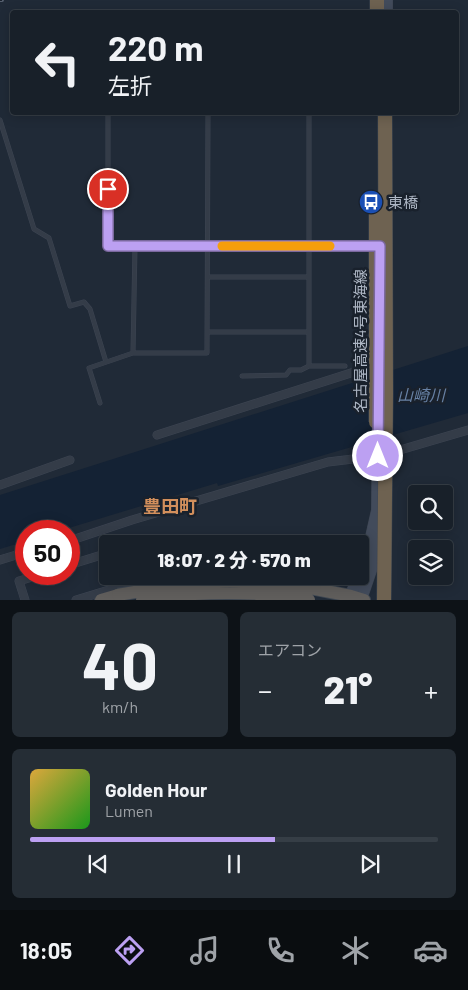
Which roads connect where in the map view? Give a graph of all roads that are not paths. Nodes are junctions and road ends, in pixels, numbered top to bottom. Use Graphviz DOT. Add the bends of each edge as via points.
graph roads {
  1 [pos="108,115"];
  2 [pos="208,115"];
  3 [pos="309,115"];
  4 [pos="378,115"];
  5 [pos="378,115"];
  6 [pos="385,115"];
  7 [pos="0,120"];
  8 [pos="385,152"];
  9 [pos="135,246"];
  10 [pos="208,246"];
  11 [pos="309,246"];
  12 [pos="380,246"];
  13 [pos="208,277"];
  14 [pos="308,277"];
  15 [pos="208,332"];
  16 [pos="308,332"];
  17 [pos="133,353"];
  18 [pos="106,362"];
  19 [pos="309,366"];
  20 [pos="345,366"];
  21 [pos="380,367"];
  22 [pos="242,376"];
  23 [pos="100,403"];
  24 [pos="468,430"];
  25 [pos="157,436"];
  26 [pos="381,453"];
  27 [pos="70,460"];
  28 [pos="0,485"];
  29 [pos="80,537"];
  30 [pos="369,546"];
  31 [pos="15,555"];
  32 [pos="99,556"];
  33 [pos="0,560"];
  34 [pos="80,562"];
  35 [pos="20,585"];
  36 [pos="125,585"];
  37 [pos="166,585"];
  38 [pos="359,585"];
  39 [pos="312,594"];
  40 [pos="360,599"];
  41 [pos="25,600"];
  42 [pos="76,600"];
  43 [pos="101,600"];
  44 [pos="142,600"];
  45 [pos="165,600"];
  46 [pos="214,600"];
  47 [pos="244,600"];
  48 [pos="384,600"];
  1 -- 9 [label="lane" via="108,246"];
  2 -- 10 [label="lane"];
  3 -- 11 [label="lane"];
  4 -- 12 [label="main road"];
  5 -- 40 [label="highway, 名古屋高速4号東海線, bridge"];
  6 -- 8 [label="highway, 名古屋高速4号東海線, bridge"];
  7 -- 18 [label="lane" via="34,230 49,238 70,306 84,302 90,308"];
  8 -- 21 [label="main road"];
  8 -- 48 [label="highway, 名古屋高速4号東海線, bridge"];
  9 -- 10 [label="lane"];
  9 -- 17 [label="lane"];
  10 -- 11 [label="lane"];
  10 -- 13 [label="lane"];
  11 -- 12 [label="lane"];
  11 -- 14 [label="lane"];
  12 -- 21 [label="main road"];
  13 -- 14 [label="lane"];
  13 -- 15 [label="lane"];
  14 -- 16 [label="lane"];
  15 -- 16 [label="lane"];
  15 -- 17 [label="lane" via="207,353"];
  16 -- 19 [label="lane"];
  17 -- 18 [label="lane"];
  18 -- 23 [label="lane" via="89,368"];
  19 -- 20 [label="lane"];
  19 -- 22 [label="lane" via="290,370 286,375"];
  21 -- 25 [label="street"];
  21 -- 26 [label="main road, bridge"];
  24 -- 26 [label="street"];
  26 -- 29 [label="street" via="328,462"];
  26 -- 30 [label="main road" via="377,510"];
  26 -- 40 [label="main road" via="382,508 378,550"];
  27 -- 28 [label="street"];
  31 -- 33 [label="street"];
  32 -- 34 [label="street"];
  35 -- 41 [label="street"];
  36 -- 42 [label="street"];
  37 -- 45 [label="street"];
  38 -- 40 [label="main road"];
  39 -- 40 [label="highway"];
  39 -- 43 [label="highway, bridge" via="258,582 231,581 176,584"];
  39 -- 44 [label="highway, bridge" via="218,592"];
  46 -- 47 [label="highway"];
}
